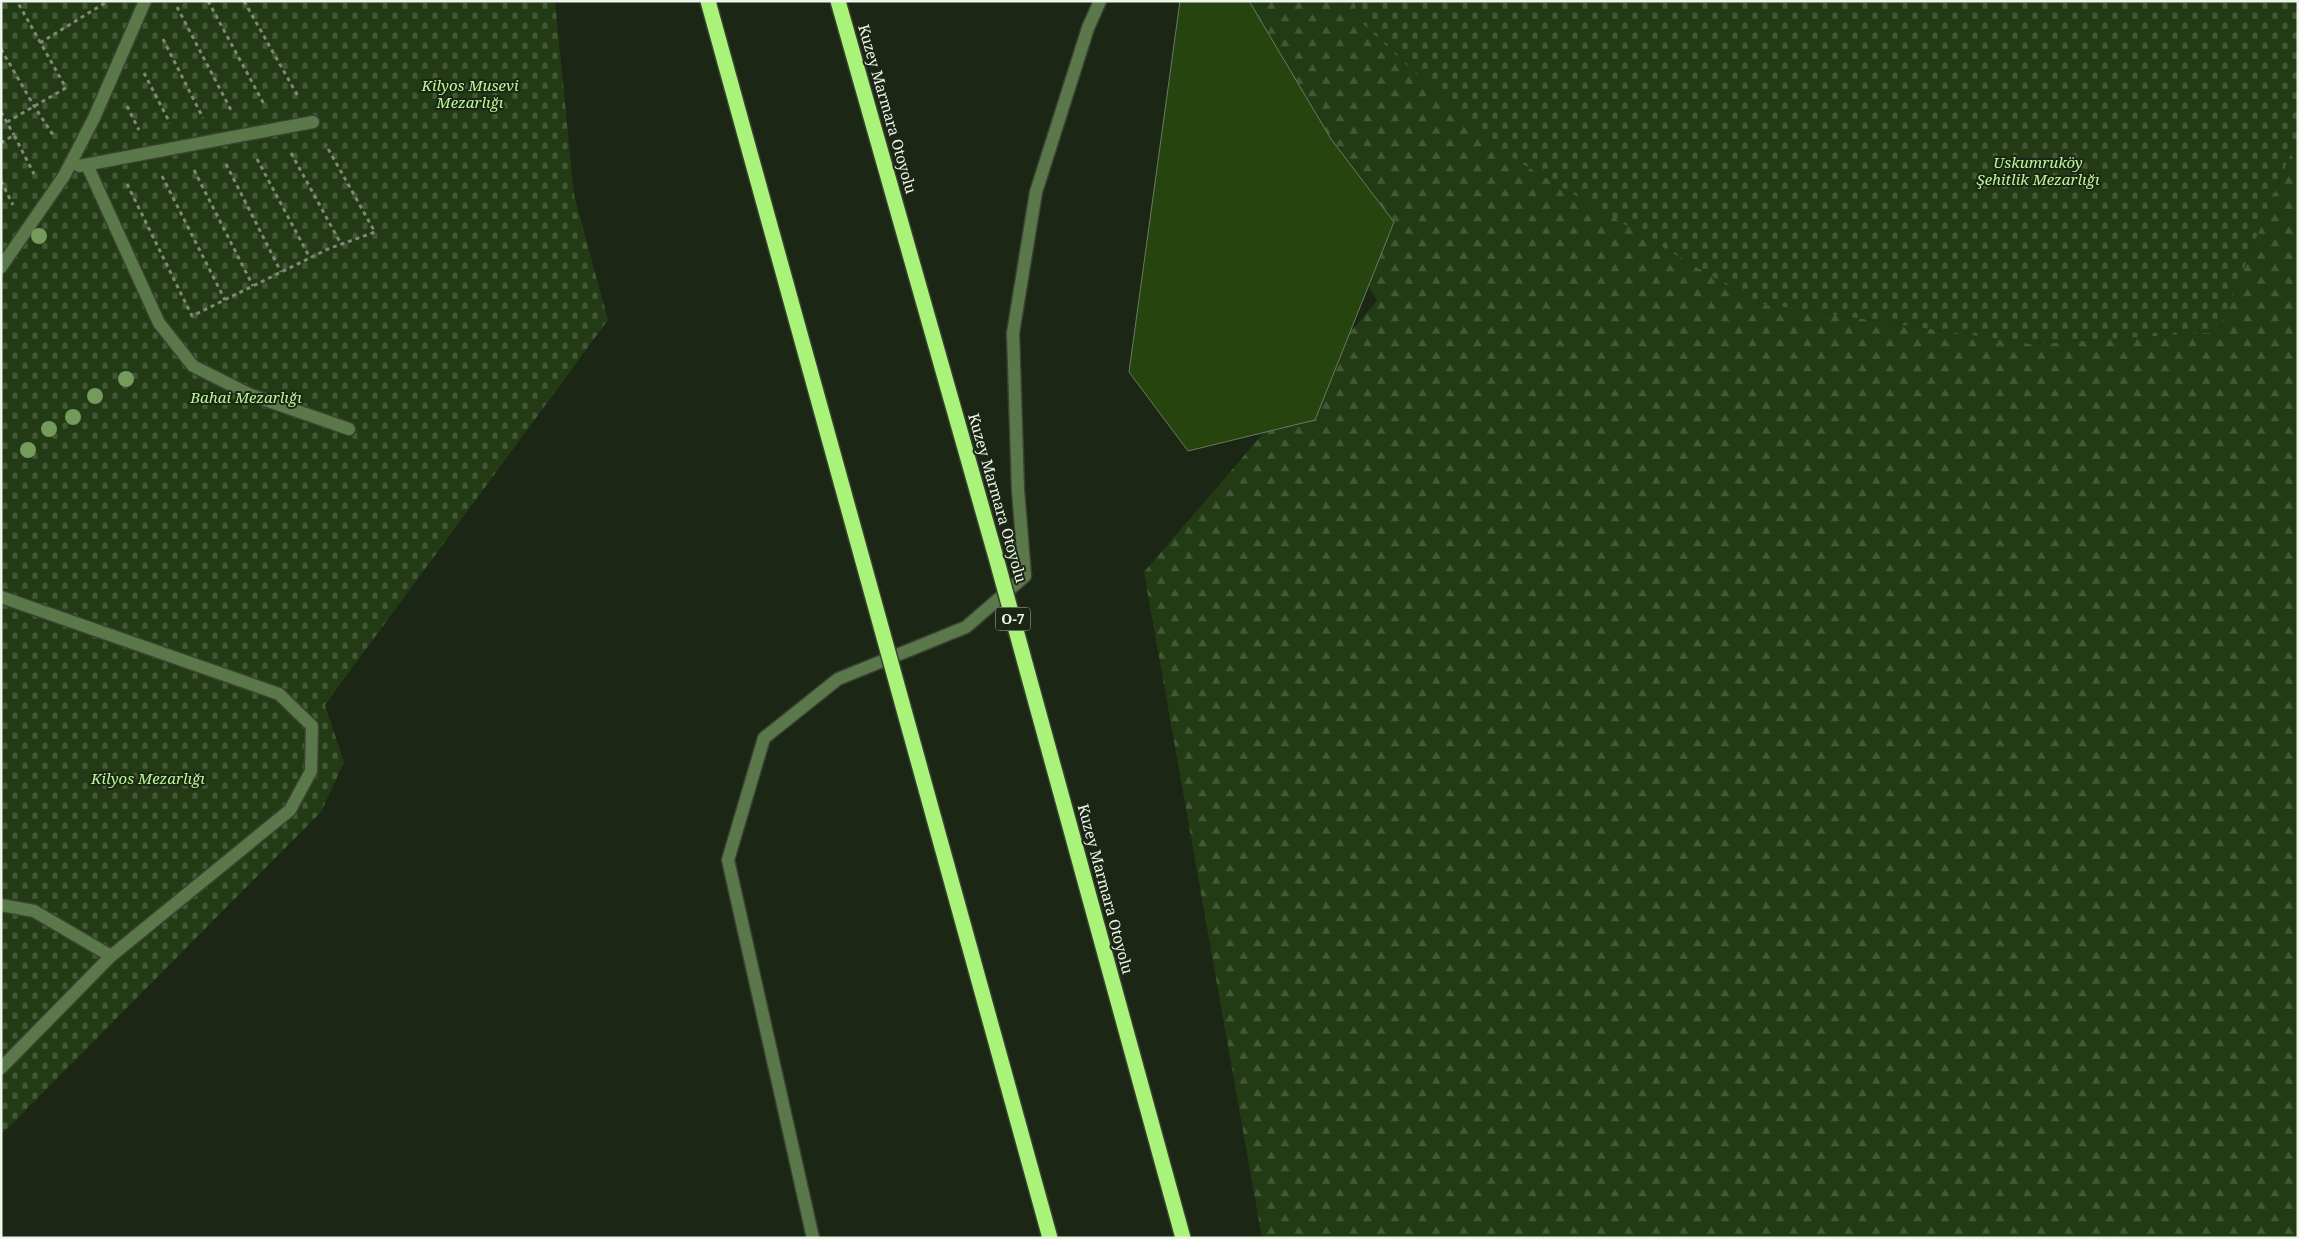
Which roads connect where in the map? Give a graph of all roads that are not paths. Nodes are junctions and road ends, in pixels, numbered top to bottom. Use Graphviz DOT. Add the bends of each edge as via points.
graph roads {
  1 [pos="145,1"];
  2 [pos="708,1"];
  3 [pos="838,1"];
  4 [pos="1100,1"];
  5 [pos="312,122"];
  6 [pos="87,165"];
  7 [pos="69,166"];
  8 [pos="1,267"];
  9 [pos="349,429"];
  10 [pos="1,597"];
  11 [pos="1,905"];
  12 [pos="112,956"];
  13 [pos="1,1068"];
  14 [pos="812,1238"];
  15 [pos="1050,1238"];
  16 [pos="1183,1238"];
  1 -- 7 [label="lane" via="94,118"];
  2 -- 15 [label="highway, bridge"];
  3 -- 16 [label="highway, Kuzey Marmara Otoyolu / O-7, bridge" via="997,561"];
  4 -- 14 [label="lane" via="1088,28 1036,192 1013,334 1018,490 1025,576 966,627 838,679 764,738 728,860"];
  5 -- 6 [label="lane"];
  6 -- 7 [label="lane"];
  6 -- 9 [label="lane" via="159,323 193,366 251,395"];
  7 -- 8 [label="lane"];
  10 -- 12 [label="lane" via="279,694 312,726 311,771 290,810"];
  11 -- 12 [label="lane" via="34,911"];
  12 -- 13 [label="lane"];
}
